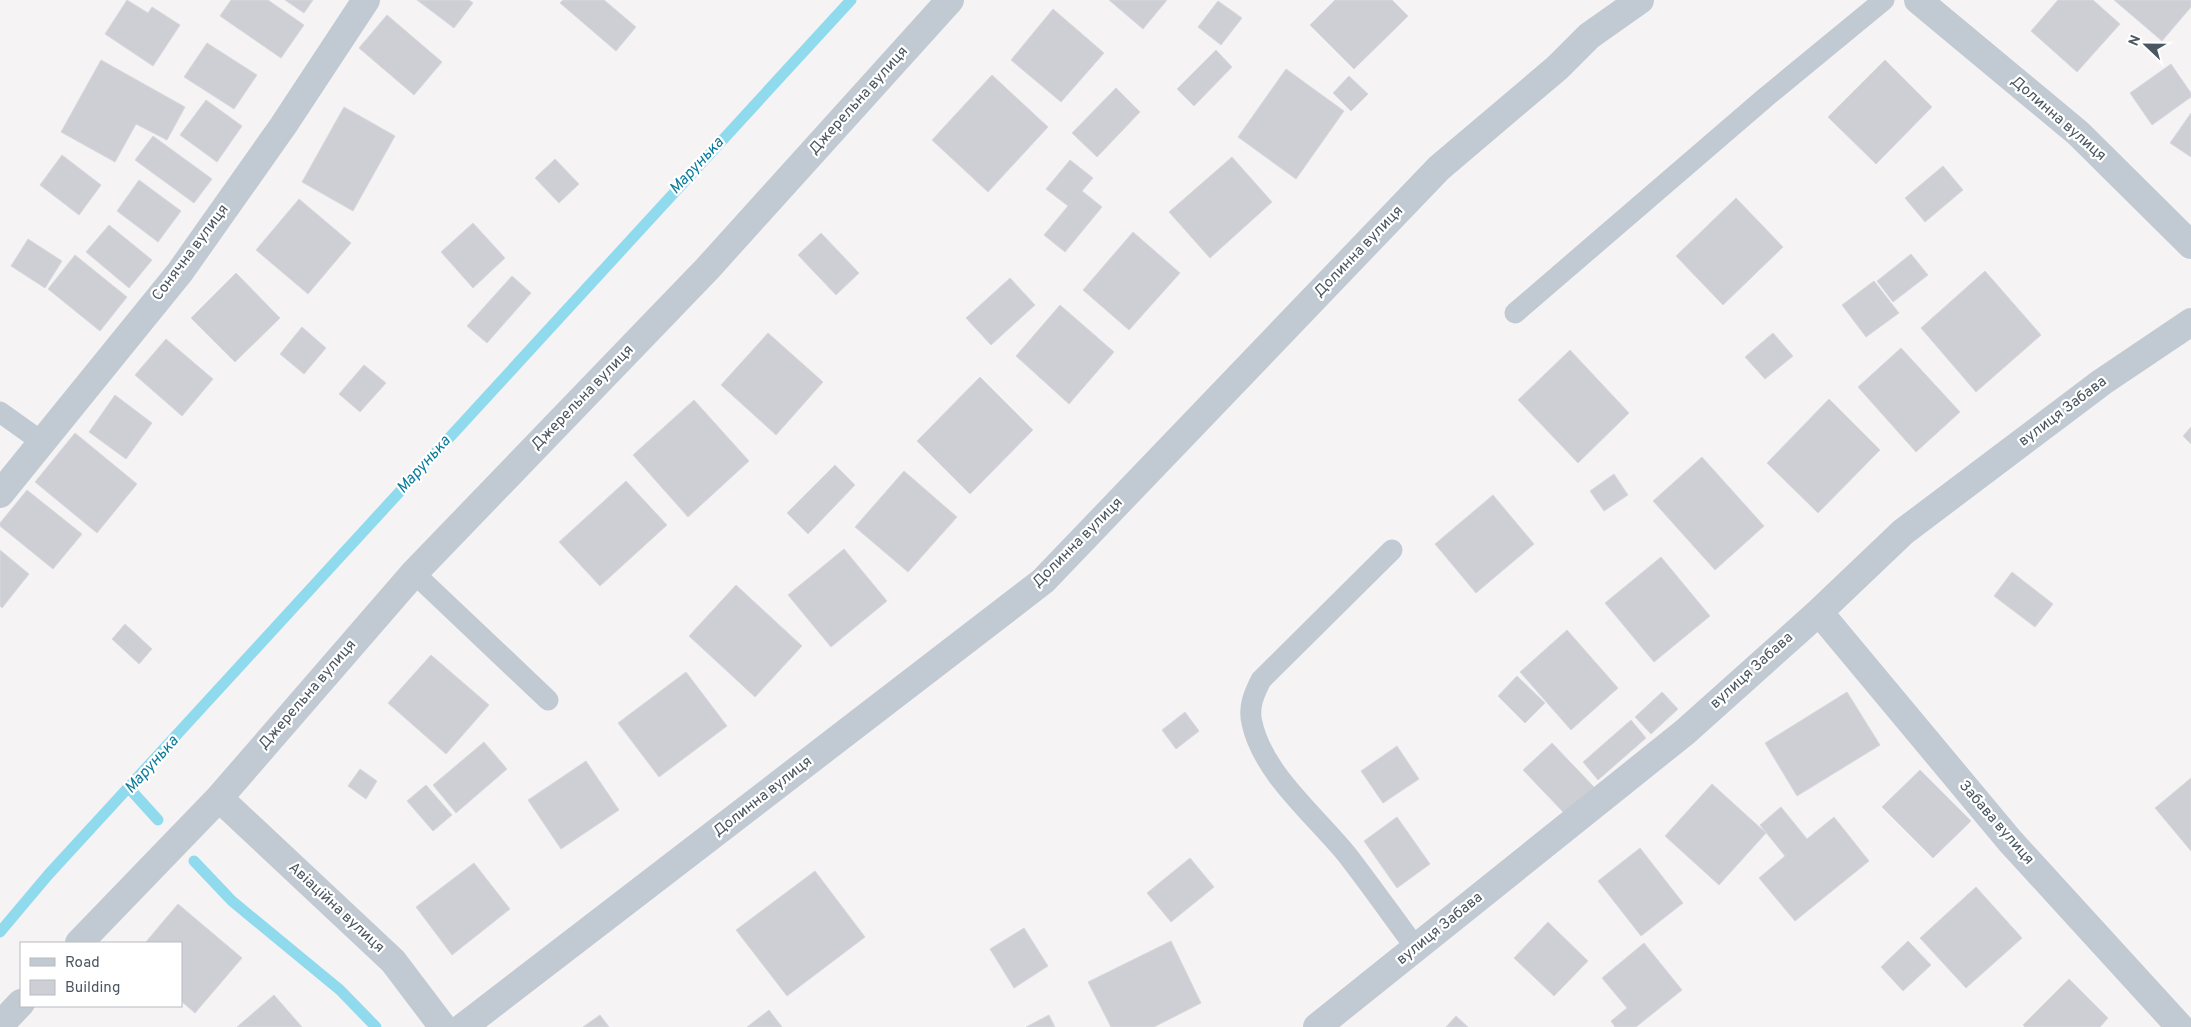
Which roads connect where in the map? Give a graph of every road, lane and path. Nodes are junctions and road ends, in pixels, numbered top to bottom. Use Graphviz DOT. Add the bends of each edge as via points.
graph roads {
  1 [pos="366,0"];
  2 [pos="950,0"];
  3 [pos="1640,0"];
  4 [pos="1884,0"];
  5 [pos="1918,0"];
  6 [pos="2191,245"];
  7 [pos="1516,313"];
  8 [pos="2191,322"];
  9 [pos="0,412"];
  10 [pos="42,442"];
  11 [pos="0,494"];
  12 [pos="1392,550"];
  13 [pos="414,573"];
  14 [pos="1819,612"];
  15 [pos="548,700"];
  16 [pos="219,798"];
  17 [pos="80,942"];
  18 [pos="1416,948"];
  19 [pos="20,1004"];
  20 [pos="0,1025"];
  21 [pos="444,1027"];
  22 [pos="463,1027"];
  23 [pos="1317,1027"];
  24 [pos="2180,1027"];
  1 -- 10 [label="street, Сонячна вулиця" via="283,126 180,272"];
  2 -- 13 [label="street, Джерельна вулиця" via="707,269"];
  3 -- 22 [label="street, Долинна вулиця" via="1589,36 1557,68 1439,168 1043,582"];
  4 -- 7 [label="lane" via="1781,84"];
  5 -- 6 [label="street, Долинна вулиця" via="2078,133"];
  8 -- 14 [label="street, вулиця Забава" via="2102,382 1903,532"];
  9 -- 10 [label="lane"];
  10 -- 11 [label="street, Сонячна вулиця"];
  12 -- 18 [label="lane" via="1261,680 1250,702 1251,723 1268,760 1290,790 1347,855"];
  13 -- 15 [label="lane"];
  13 -- 16 [label="street, Джерельна вулиця"];
  14 -- 18 [label="street, вулиця Забава" via="1684,732"];
  14 -- 24 [label="street, Забава вулиця" via="2010,841"];
  16 -- 17 [label="street, Джерельна вулиця"];
  16 -- 21 [label="street, Авіаційна вулиця" via="393,961"];
  18 -- 23 [label="street, вулиця Забава"];
  19 -- 20 [label="street"];
}
